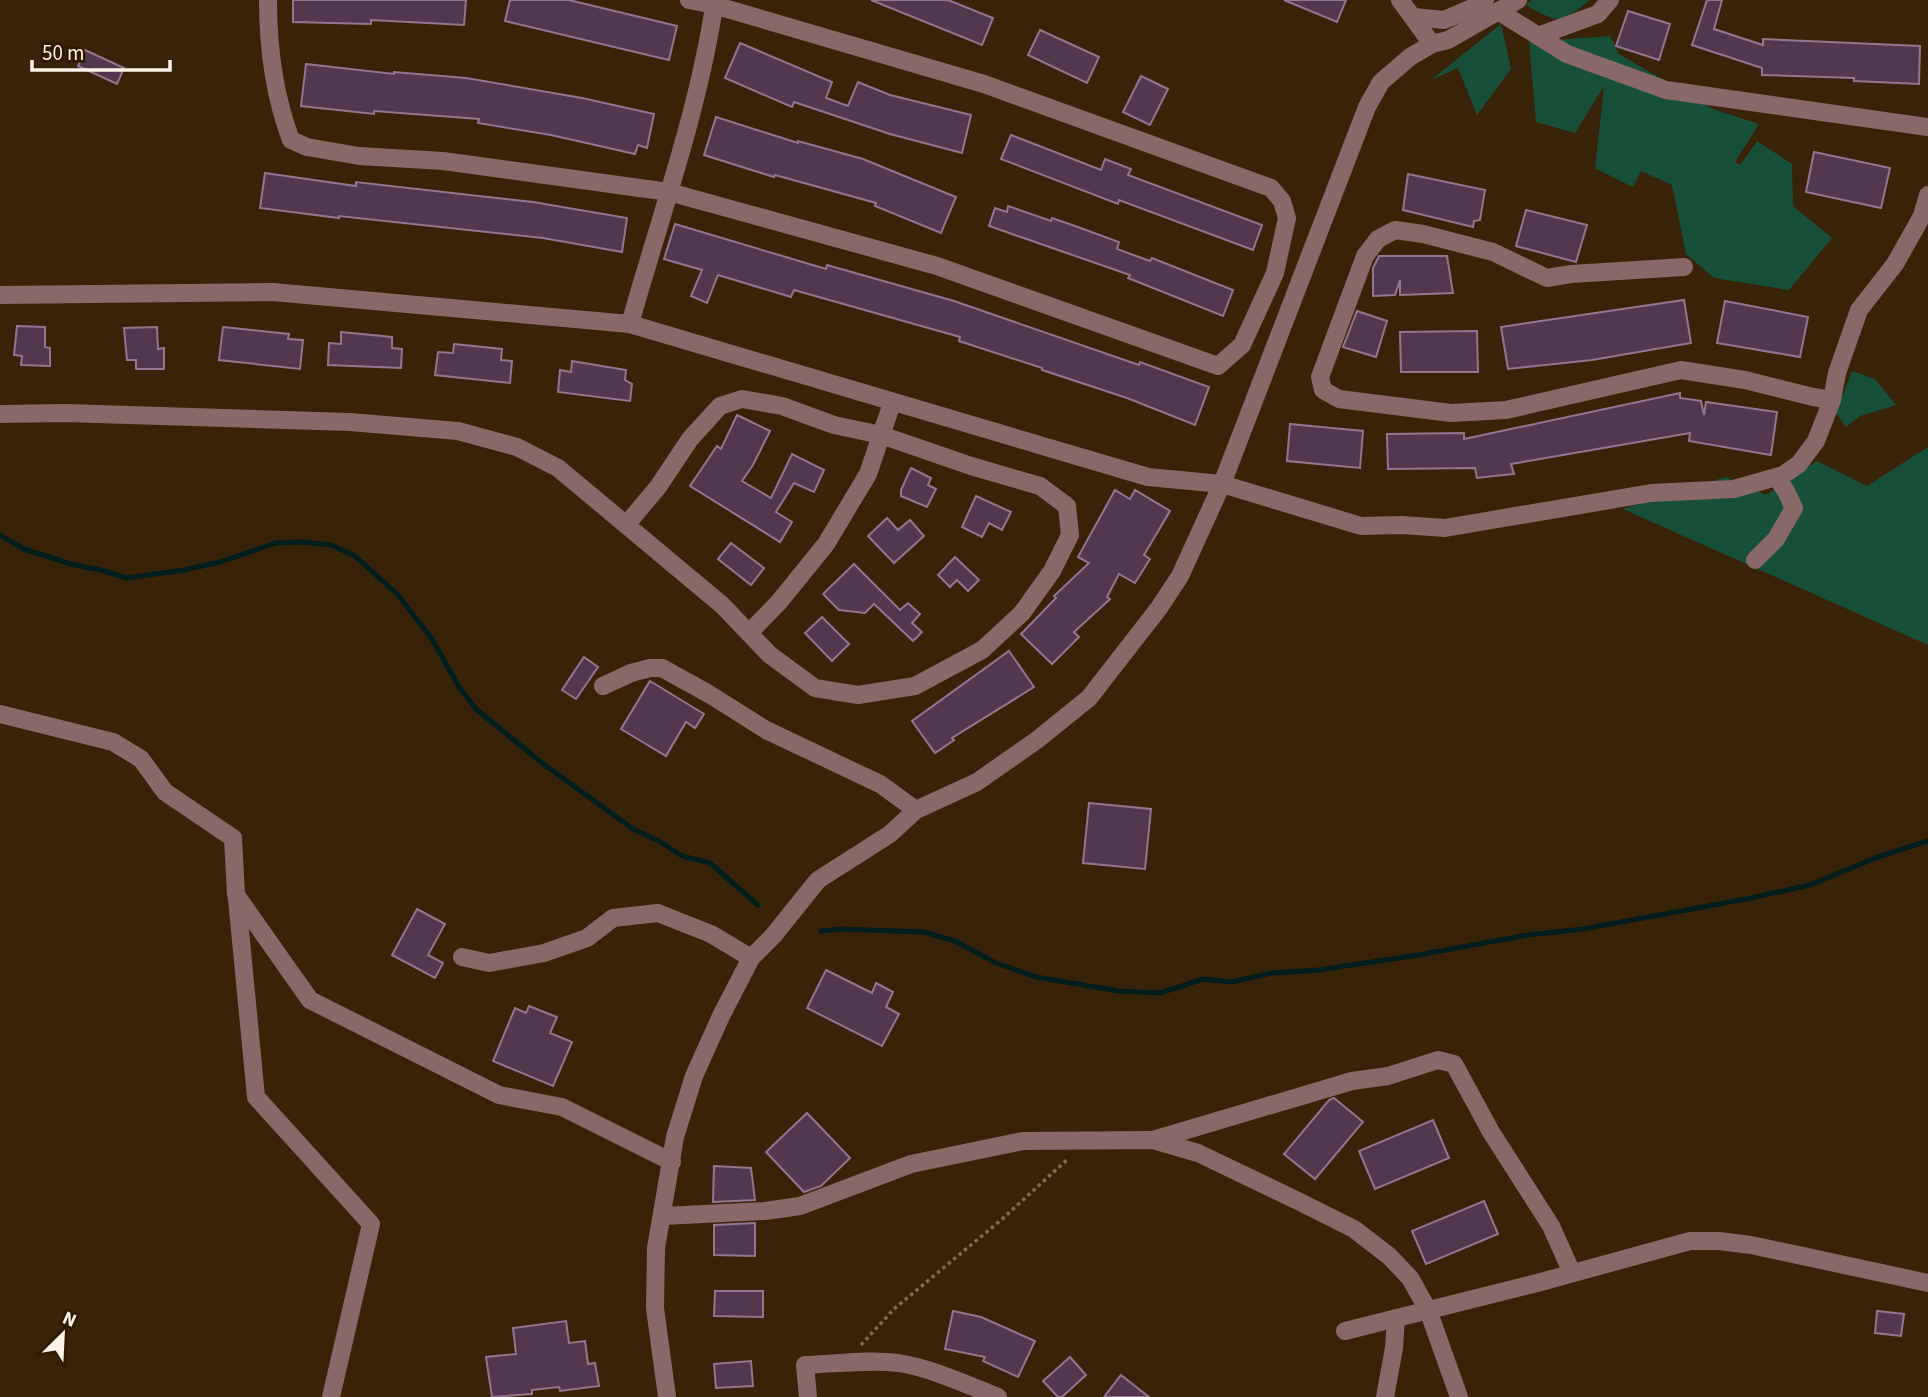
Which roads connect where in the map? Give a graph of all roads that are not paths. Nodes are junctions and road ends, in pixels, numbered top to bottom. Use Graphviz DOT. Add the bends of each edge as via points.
graph roads {
  1 [pos="268,0"];
  2 [pos="690,0"];
  3 [pos="1399,0"];
  4 [pos="1518,0"];
  5 [pos="1610,0"];
  6 [pos="715,2"];
  7 [pos="1466,6"];
  8 [pos="1489,9"];
  9 [pos="1414,17"];
  10 [pos="1538,36"];
  11 [pos="1432,44"];
  12 [pos="1928,127"];
  13 [pos="669,192"];
  14 [pos="1928,195"];
  15 [pos="1684,267"];
  16 [pos="0,295"];
  17 [pos="630,324"];
  18 [pos="1832,400"];
  19 [pos="892,403"];
  20 [pos="0,414"];
  21 [pos="881,435"];
  22 [pos="1776,477"];
  23 [pos="1222,484"];
  24 [pos="626,525"];
  25 [pos="1755,560"];
  26 [pos="749,633"];
  27 [pos="603,686"];
  28 [pos="0,714"];
  29 [pos="916,810"];
  30 [pos="236,895"];
  31 [pos="462,957"];
  32 [pos="751,958"];
  33 [pos="1153,1140"];
  34 [pos="672,1162"];
  35 [pos="663,1216"];
  36 [pos="1573,1273"];
  37 [pos="1928,1283"];
  38 [pos="1428,1310"];
  39 [pos="1396,1318"];
  40 [pos="1345,1331"];
  41 [pos="331,1397"];
  42 [pos="667,1397"];
  43 [pos="808,1397"];
  44 [pos="998,1397"];
  45 [pos="1385,1397"];
  46 [pos="1459,1397"];
  1 -- 13 [label="lane" via="268,36 279,109 291,140 307,148 443,161"];
  2 -- 6 [label="lane"];
  3 -- 9 [label="lane"];
  4 -- 8 [label="lane"];
  5 -- 10 [label="lane" via="1598,14"];
  6 -- 13 [label="lane"];
  6 -- 13 [label="lane" via="984,84 1271,188 1282,201 1287,218 1275,273 1242,345 1218,366 937,266"];
  7 -- 8 [label="lane"];
  7 -- 9 [label="lane" via="1444,20"];
  8 -- 10 [label="lane"];
  8 -- 11 [label="lane" via="1448,40"];
  9 -- 11 [label="lane"];
  10 -- 12 [label="lane" via="1567,54 1666,90"];
  11 -- 23 [label="lane" via="1381,82 1367,107"];
  13 -- 17 [label="lane"];
  14 -- 18 [label="lane" via="1922,216 1895,264 1860,310"];
  15 -- 18 [label="lane" via="1547,278 1493,252 1395,230 1378,239 1365,256 1320,377 1323,390 1339,399 1451,413 1506,410 1681,370"];
  16 -- 17 [label="lane" via="273,292"];
  17 -- 19 [label="lane"];
  18 -- 22 [label="lane" via="1816,441 1799,464"];
  19 -- 21 [label="lane"];
  19 -- 23 [label="lane" via="1148,477"];
  20 -- 24 [label="lane" via="350,422 458,431 517,447 558,468"];
  21 -- 24 [label="lane" via="834,425 782,406 742,399 720,406"];
  21 -- 26 [label="lane" via="868,474 826,544"];
  21 -- 26 [label="lane" via="1040,486 1067,506 1070,534 1052,570 1022,613 982,650 915,686 858,695 814,688 770,656"];
  22 -- 23 [label="lane" via="1734,489 1651,493 1445,528 1361,526"];
  22 -- 25 [label="lane" via="1794,508 1776,539"];
  23 -- 29 [label="lane" via="1180,576 1088,698 977,782"];
  24 -- 26 [label="lane"];
  27 -- 29 [label="lane" via="631,673 662,668 766,730 880,784"];
  28 -- 30 [label="lane" via="113,742 141,759 165,792 233,838"];
  29 -- 32 [label="lane" via="890,834 818,880"];
  30 -- 34 [label="lane" via="310,1000 499,1095 562,1107"];
  30 -- 41 [label="lane" via="256,1097 372,1224"];
  31 -- 32 [label="lane" via="489,963 544,953 587,938 613,918 658,914 711,934"];
  32 -- 34 [label="lane" via="694,1076"];
  33 -- 35 [label="lane" via="1023,1141 911,1164 800,1206"];
  33 -- 36 [label="lane" via="1352,1081 1388,1076 1438,1060 1454,1064 1551,1226"];
  33 -- 38 [label="lane" via="1198,1153 1354,1229 1410,1278"];
  34 -- 35 [label="lane"];
  35 -- 42 [label="lane" via="656,1248 655,1308"];
  36 -- 37 [label="lane" via="1690,1241 1718,1241"];
  36 -- 38 [label="lane"];
  38 -- 39 [label="lane"];
  38 -- 46 [label="lane"];
  39 -- 40 [label="lane"];
  39 -- 45 [label="lane"];
  43 -- 44 [label="lane" via="805,1365 845,1363 898,1363 949,1376"];
}
